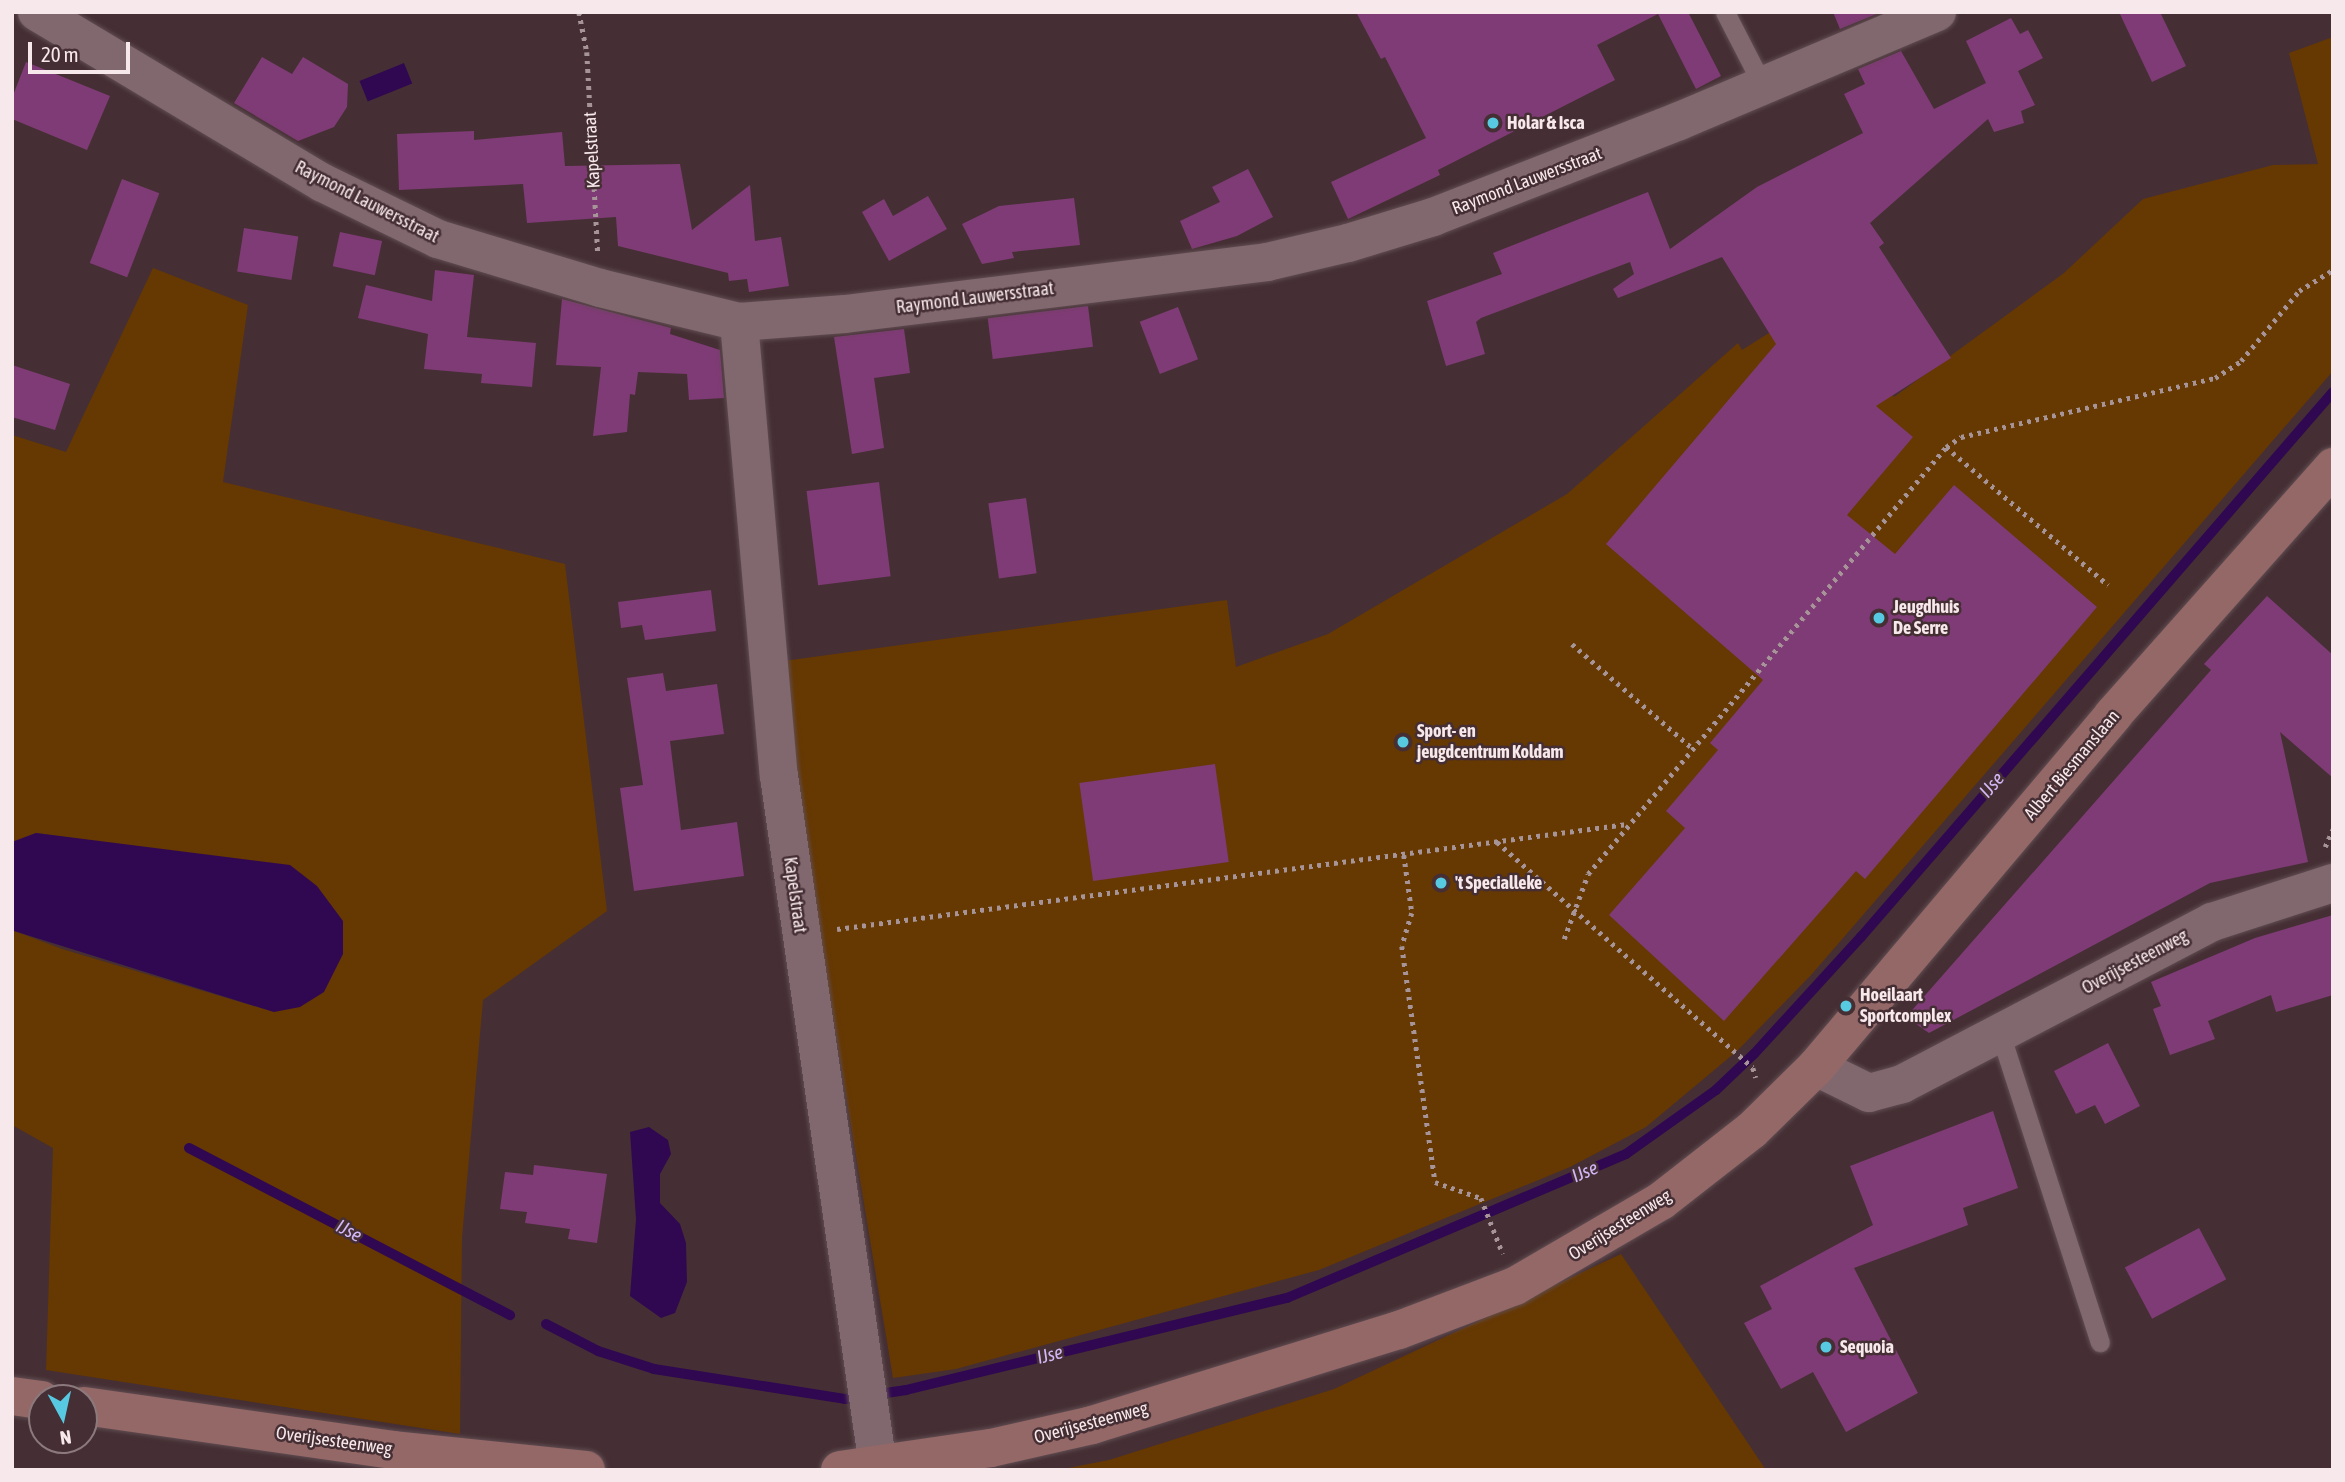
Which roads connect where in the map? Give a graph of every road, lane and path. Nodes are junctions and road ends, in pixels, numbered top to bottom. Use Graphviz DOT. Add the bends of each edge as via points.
graph roads {
  1 [pos="37,12"];
  2 [pos="579,12"];
  3 [pos="1725,12"];
  4 [pos="1937,12"];
  5 [pos="1763,86"];
  6 [pos="2333,270"];
  7 [pos="600,288"];
  8 [pos="739,322"];
  9 [pos="1946,447"];
  10 [pos="2333,467"];
  11 [pos="2108,585"];
  12 [pos="1572,644"];
  13 [pos="1691,747"];
  14 [pos="1628,824"];
  15 [pos="1496,842"];
  16 [pos="1404,855"];
  17 [pos="2333,883"];
  18 [pos="1572,908"];
  19 [pos="801,934"];
  20 [pos="1564,939"];
  21 [pos="2000,1033"];
  22 [pos="1816,1067"];
  23 [pos="1753,1068"];
  24 [pos="1494,1232"];
  25 [pos="2100,1342"];
  26 [pos="98,1408"];
  27 [pos="878,1466"];
  28 [pos="586,1470"];
  29 [pos="840,1470"];
  1 -- 7 [label="street, Raymond Lauwersstraat" via="377,212 438,239"];
  2 -- 7 [label="path, Kapelstraat" via="587,52"];
  3 -- 5 [label="lane"];
  4 -- 5 [label="street, Raymond Lauwersstraat"];
  5 -- 8 [label="street, Raymond Lauwersstraat" via="1433,217 1281,259 845,314"];
  6 -- 9 [label="path" via="2299,291 2241,361 2215,378 1961,437"];
  7 -- 8 [label="street, Raymond Lauwersstraat"];
  8 -- 19 [label="street, Kapelstraat" via="779,776"];
  9 -- 11 [label="path"];
  9 -- 13 [label="path"];
  10 -- 22 [label="main road, Albert Biesmanslaan" via="2113,715"];
  12 -- 13 [label="path"];
  13 -- 14 [label="path"];
  14 -- 15 [label="path"];
  14 -- 18 [label="path" via="1588,874"];
  15 -- 16 [label="path"];
  15 -- 18 [label="path"];
  16 -- 19 [label="path"];
  16 -- 24 [label="path" via="1412,913 1402,946 1435,1182 1481,1198"];
  17 -- 21 [label="street, Overijsesteenweg" via="2211,922"];
  18 -- 20 [label="path"];
  18 -- 23 [label="path"];
  19 -- 27 [label="street, Kapelstraat"];
  21 -- 22 [label="street, Overijsesteenweg" via="1902,1084 1869,1093"];
  21 -- 25 [label="lane"];
  22 -- 27 [label="main road, Overijsesteenweg" via="1752,1130 1661,1201 1515,1286 1399,1330 1092,1425"];
  26 -- 28 [label="main road, Overijsesteenweg" via="394,1450"];
  27 -- 29 [label="main road, Overijsesteenweg"];
}
